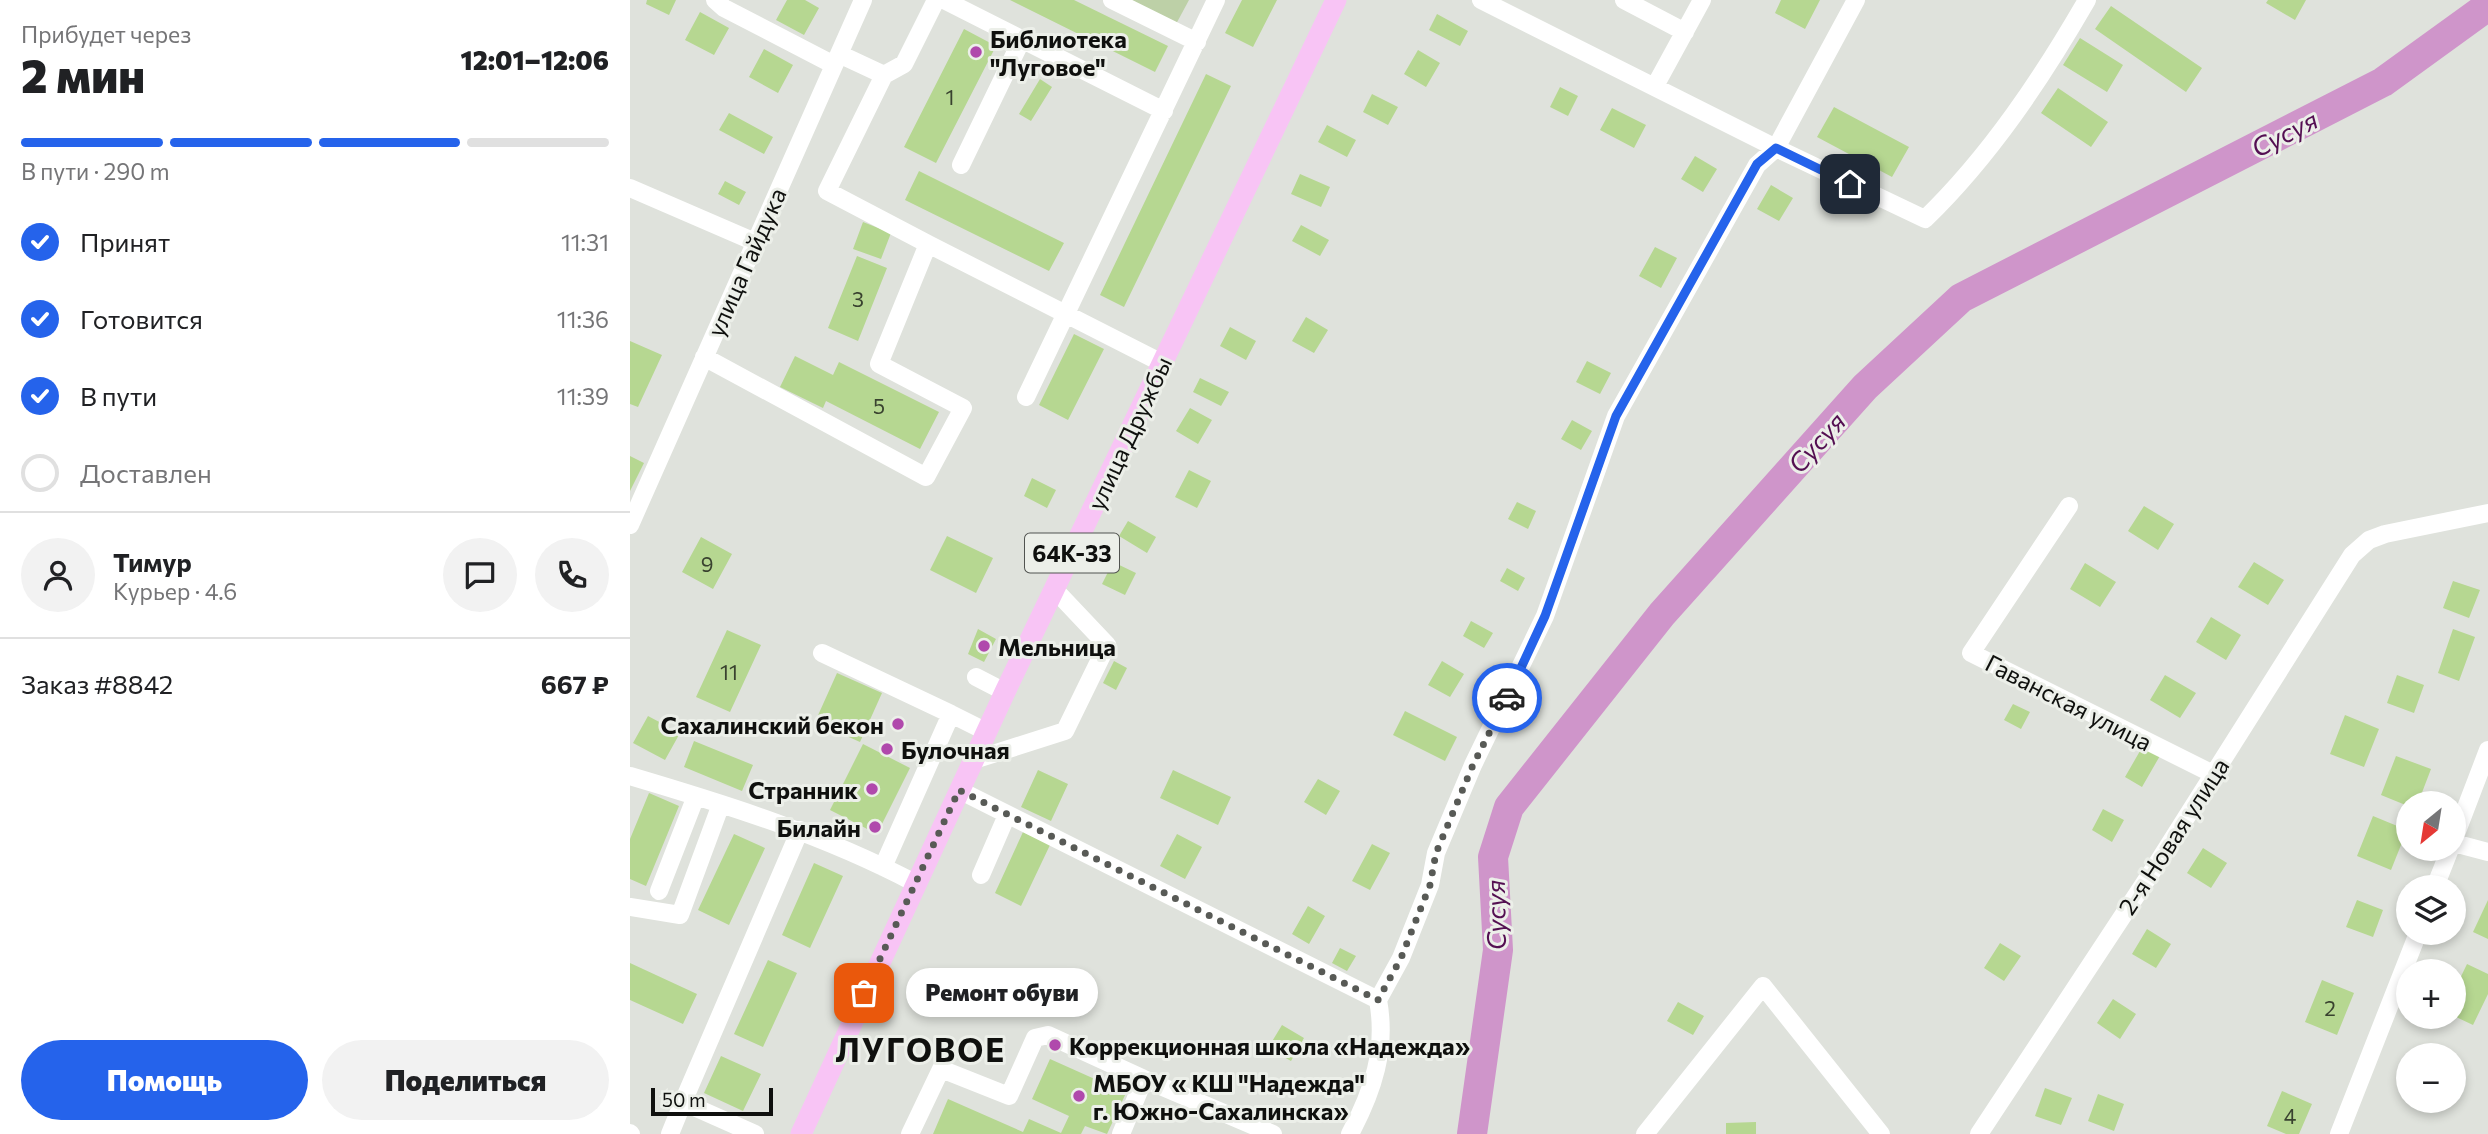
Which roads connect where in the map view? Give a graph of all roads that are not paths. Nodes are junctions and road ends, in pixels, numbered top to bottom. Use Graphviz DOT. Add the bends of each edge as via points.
graph roads {
  1 [pos="715,0"];
  2 [pos="863,0"];
  3 [pos="936,0"];
  4 [pos="944,0"];
  5 [pos="1112,0"];
  6 [pos="1216,0"];
  7 [pos="1336,0"];
  8 [pos="1481,0"];
  9 [pos="1624,0"];
  10 [pos="1702,0"];
  11 [pos="1856,0"];
  12 [pos="2087,0"];
  13 [pos="1685,32"];
  14 [pos="1022,40"];
  15 [pos="1196,42"];
  16 [pos="836,59"];
  17 [pos="884,75"];
  18 [pos="1655,86"];
  19 [pos="1164,111"];
  20 [pos="1776,148"];
  21 [pos="961,165"];
  22 [pos="630,188"];
  23 [pos="755,242"];
  24 [pos="928,244"];
  25 [pos="1066,314"];
  26 [pos="704,357"];
  27 [pos="1162,363"];
  28 [pos="1026,397"];
  29 [pos="2069,506"];
  30 [pos="2488,513"];
  31 [pos="630,525"];
  32 [pos="1054,589"];
  33 [pos="822,653"];
  34 [pos="976,677"];
  35 [pos="1005,692"];
  36 [pos="951,715"];
  37 [pos="987,732"];
  38 [pos="2488,750"];
  39 [pos="974,760"];
  40 [pos="2213,774"];
  41 [pos="630,776"];
  42 [pos="959,790"];
  43 [pos="696,796"];
  44 [pos="721,804"];
  45 [pos="2466,809"];
  46 [pos="1007,815"];
  47 [pos="800,830"];
  48 [pos="2466,845"];
  49 [pos="2488,852"];
  50 [pos="883,866"];
  51 [pos="981,875"];
  52 [pos="915,883"];
  53 [pos="659,891"];
  54 [pos="630,907"];
  55 [pos="2413,945"];
  56 [pos="1378,1000"];
  57 [pos="1143,1079"];
  58 [pos="683,1102"];
  59 [pos="1988,1129"];
  60 [pos="670,1134"];
  61 [pos="755,1134"];
  62 [pos="801,1134"];
  63 [pos="911,1134"];
  64 [pos="1121,1134"];
  65 [pos="1273,1134"];
  66 [pos="1350,1134"];
  67 [pos="1644,1134"];
  68 [pos="1881,1134"];
  69 [pos="2339,1134"];
  1 -- 16 [label="street"];
  2 -- 16 [label="street, улица Гайдука"];
  3 -- 17 [label="street" via="904,64"];
  4 -- 14 [label="street"];
  5 -- 15 [label="street"];
  6 -- 15 [label="street"];
  7 -- 27 [label="main road, улица Дружбы / 64К-33"];
  8 -- 18 [label="street"];
  9 -- 13 [label="street"];
  10 -- 13 [label="street"];
  11 -- 20 [label="street"];
  12 -- 20 [label="street" via="2006,124 1925,219"];
  13 -- 18 [label="street"];
  14 -- 19 [label="street"];
  14 -- 21 [label="street"];
  15 -- 19 [label="street"];
  16 -- 17 [label="street"];
  16 -- 23 [label="street, улица Гайдука"];
  17 -- 24 [label="street" via="827,191"];
  18 -- 20 [label="street"];
  19 -- 25 [label="street"];
  20 -- 56 [label="street" via="1757,164 1616,416 1545,616 1473,765 1436,853 1430,885 1401,958"];
  22 -- 23 [label="street"];
  23 -- 26 [label="street, улица Гайдука"];
  24 -- 25 [label="street"];
  24 -- 26 [label="street" via="879,364 963,408 926,477"];
  25 -- 27 [label="street"];
  25 -- 28 [label="street"];
  26 -- 31 [label="street, улица Гайдука"];
  27 -- 32 [label="main road, улица Дружбы / 64К-33"];
  29 -- 40 [label="street, Гаванская улица" via="1971,653"];
  30 -- 40 [label="street, 2-я Новая улица" via="2369,540 2352,555"];
  32 -- 35 [label="main road, улица Дружбы / 64К-33"];
  32 -- 39 [label="street" via="1107,645 1065,731"];
  33 -- 36 [label="street"];
  34 -- 35 [label="street"];
  35 -- 37 [label="main road, улица Дружбы / 64К-33"];
  36 -- 37 [label="street"];
  36 -- 50 [label="street"];
  37 -- 39 [label="main road, улица Дружбы / 64К-33"];
  38 -- 45 [label="street"];
  39 -- 42 [label="main road, улица Дружбы / 64К-33"];
  40 -- 59 [label="street, 2-я Новая улица"];
  41 -- 43 [label="street"];
  42 -- 46 [label="street"];
  42 -- 52 [label="main road, улица Дружбы / 64К-33"];
  43 -- 44 [label="street"];
  43 -- 53 [label="street"];
  44 -- 47 [label="street"];
  44 -- 54 [label="street" via="680,915"];
  46 -- 51 [label="street"];
  46 -- 56 [label="street"];
  47 -- 50 [label="street"];
  47 -- 58 [label="street"];
  48 -- 49 [label="street"];
  50 -- 52 [label="street"];
  52 -- 62 [label="main road, улица Дружбы / 64К-33"];
  55 -- 69 [label="street"];
  56 -- 66 [label="street" via="1382,1020 1377,1071"];
  57 -- 63 [label="street" via="1048,1035 1035,1038 1009,1096 941,1069"];
  57 -- 64 [label="street"];
  57 -- 65 [label="street"];
  58 -- 60 [label="street"];
  58 -- 61 [label="street"];
  67 -- 68 [label="street" via="1763,986"];
}
